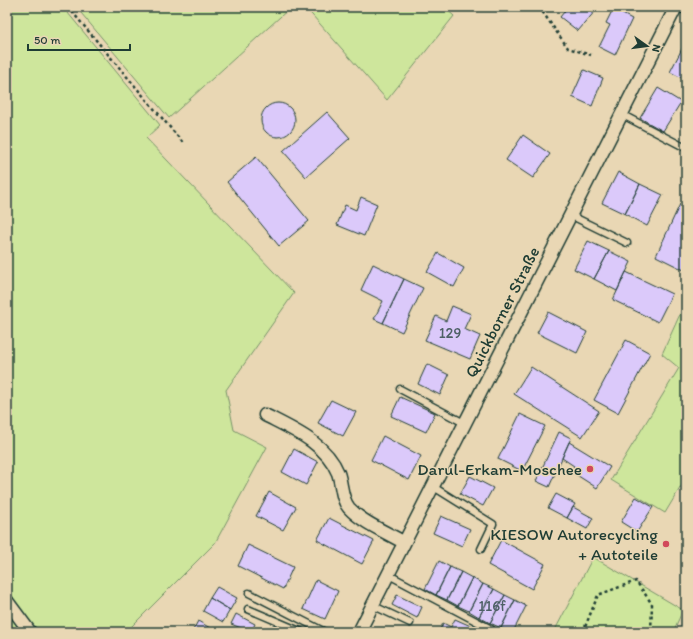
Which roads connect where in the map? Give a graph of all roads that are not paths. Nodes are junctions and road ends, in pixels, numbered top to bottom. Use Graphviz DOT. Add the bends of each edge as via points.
graph roads {
  1 [pos="676,7"];
  2 [pos="621,114"];
  3 [pos="686,148"];
  4 [pos="570,215"];
  5 [pos="627,243"];
  6 [pos="400,389"];
  7 [pos="265,415"];
  8 [pos="464,423"];
  9 [pos="432,486"];
  10 [pos="403,542"];
  11 [pos="481,549"];
  12 [pos="387,574"];
  13 [pos="249,593"];
  14 [pos="7,601"];
  15 [pos="372,605"];
  16 [pos="248,609"];
  17 [pos="410,623"];
  18 [pos="491,629"];
  19 [pos="30,632"];
  20 [pos="302,632"];
  21 [pos="325,632"];
  22 [pos="358,632"];
  1 -- 2 [label="street, Quickborner Straße"];
  2 -- 3 [label="lane"];
  2 -- 4 [label="street, Quickborner Straße"];
  4 -- 5 [label="lane"];
  4 -- 8 [label="street, Quickborner Straße"];
  6 -- 8 [label="lane"];
  7 -- 10 [label="street" via="317,446 331,460 348,506 357,516"];
  8 -- 9 [label="street, Quickborner Straße"];
  9 -- 10 [label="street, Quickborner Straße"];
  9 -- 11 [label="lane" via="492,524"];
  10 -- 12 [label="street, Quickborner Straße"];
  12 -- 15 [label="street, Quickborner Straße"];
  12 -- 18 [label="lane"];
  13 -- 21 [label="lane"];
  14 -- 19 [label="street"];
  15 -- 17 [label="lane"];
  15 -- 22 [label="street, Quickborner Straße"];
  16 -- 20 [label="lane"];
}
